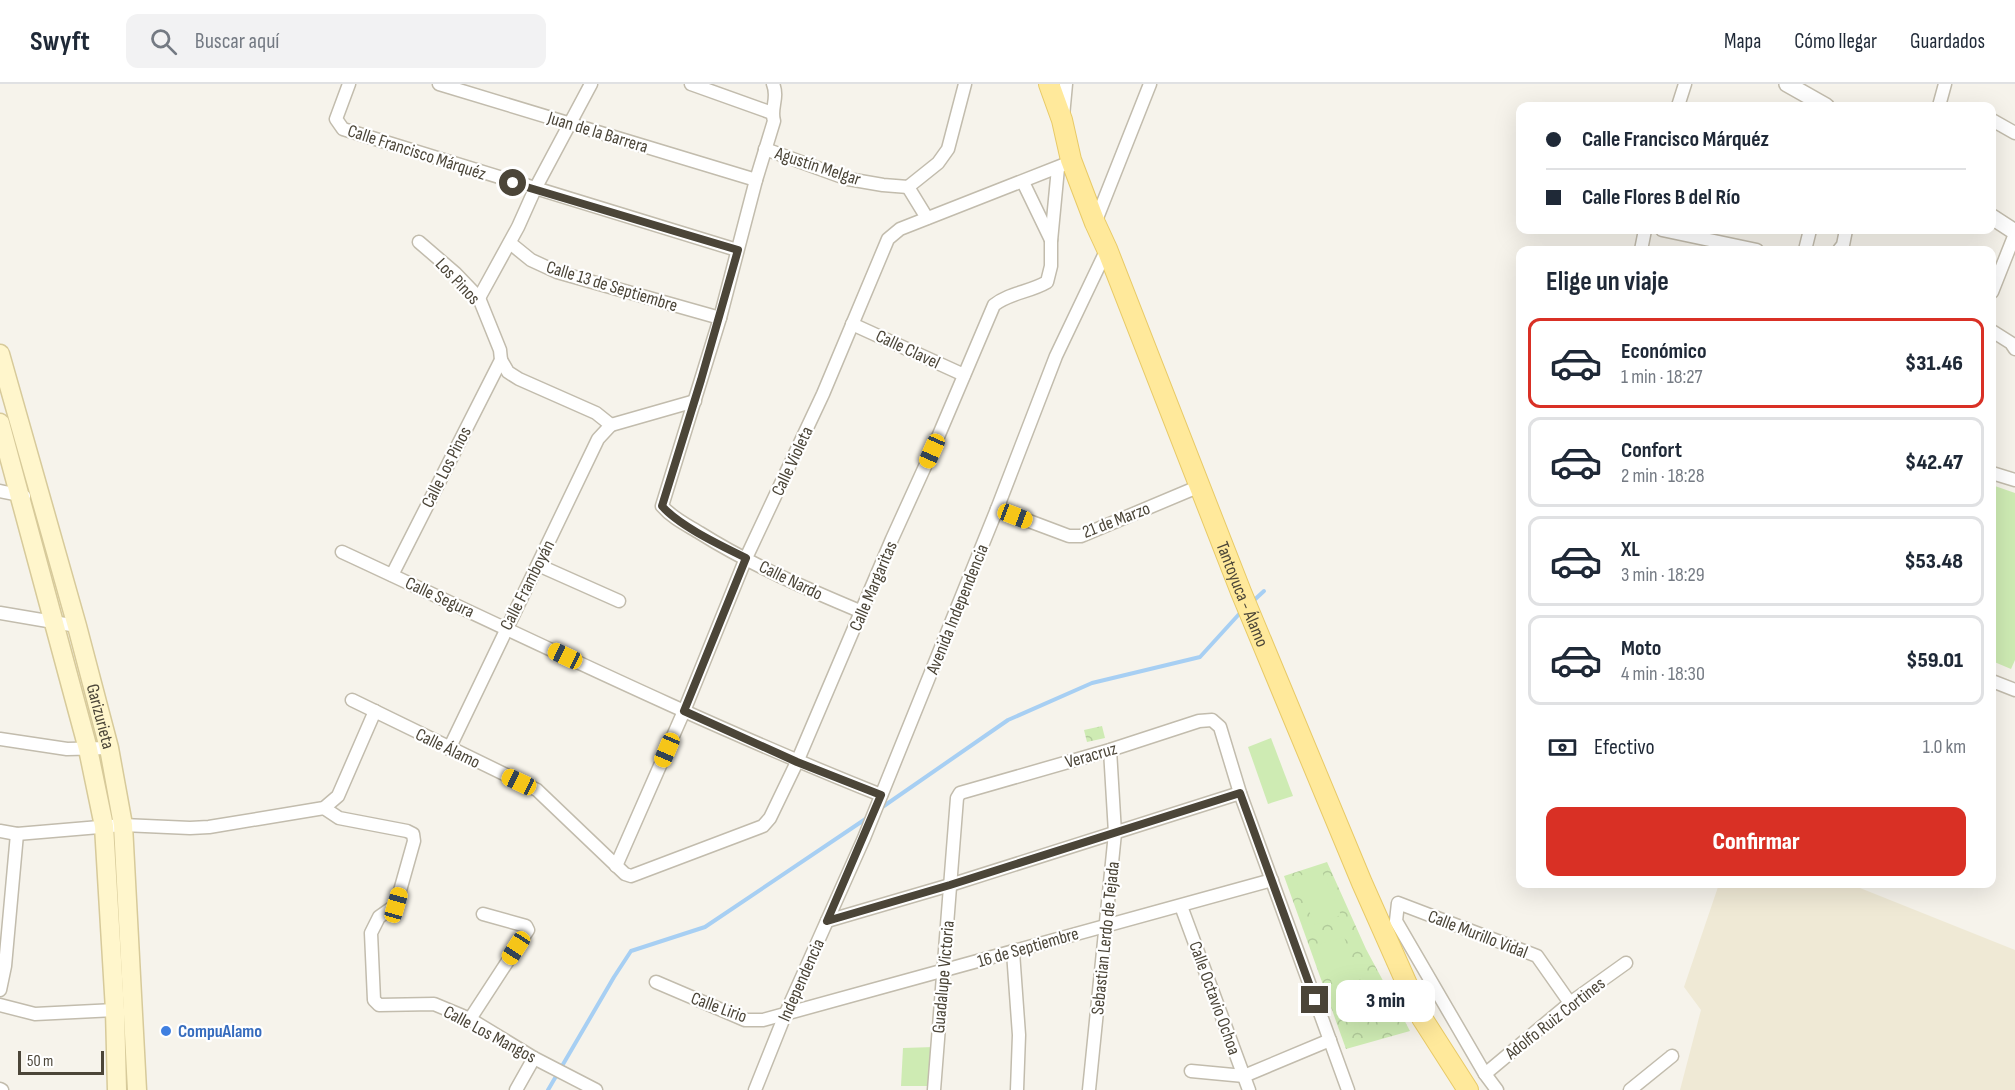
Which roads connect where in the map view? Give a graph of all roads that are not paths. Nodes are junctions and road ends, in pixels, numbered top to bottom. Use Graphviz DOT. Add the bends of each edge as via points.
graph roads {
  1 [pos="349,84"];
  2 [pos="439,84"];
  3 [pos="591,84"];
  4 [pos="691,84"];
  5 [pos="773,84"];
  6 [pos="965,84"];
  7 [pos="1049,84"];
  8 [pos="1066,84"];
  9 [pos="1150,84"];
  10 [pos="1685,84"];
  11 [pos="1787,84"];
  12 [pos="1945,84"];
  13 [pos="1678,102"];
  14 [pos="1819,102"];
  15 [pos="1940,102"];
  16 [pos="772,113"];
  17 [pos="1062,120"];
  18 [pos="1996,122"];
  19 [pos="570,123"];
  20 [pos="2015,133"];
  21 [pos="765,149"];
  22 [pos="1065,164"];
  23 [pos="756,180"];
  24 [pos="1023,182"];
  25 [pos="908,187"];
  26 [pos="535,189"];
  27 [pos="927,219"];
  28 [pos="1996,220"];
  29 [pos="1095,223"];
  30 [pos="2015,233"];
  31 [pos="1681,234"];
  32 [pos="1051,241"];
  33 [pos="419,242"];
  34 [pos="510,243"];
  35 [pos="1738,246"];
  36 [pos="1107,249"];
  37 [pos="738,250"];
  38 [pos="1996,282"];
  39 [pos="479,298"];
  40 [pos="720,318"];
  41 [pos="852,324"];
  42 [pos="1996,334"];
  43 [pos="2015,349"];
  44 [pos="0,354"];
  45 [pos="501,360"];
  46 [pos="964,375"];
  47 [pos="695,401"];
  48 [pos="0,423"];
  49 [pos="610,425"];
  50 [pos="1996,474"];
  51 [pos="2015,480"];
  52 [pos="1200,486"];
  53 [pos="0,491"];
  54 [pos="21,495"];
  55 [pos="40,498"];
  56 [pos="662,506"];
  57 [pos="997,509"];
  58 [pos="342,552"];
  59 [pos="746,558"];
  60 [pos="538,565"];
  61 [pos="392,574"];
  62 [pos="619,601"];
  63 [pos="862,612"];
  64 [pos="0,613"];
  65 [pos="55,622"];
  66 [pos="77,626"];
  67 [pos="505,628"];
  68 [pos="1996,683"];
  69 [pos="2015,690"];
  70 [pos="352,700"];
  71 [pos="375,711"];
  72 [pos="684,711"];
  73 [pos="0,739"];
  74 [pos="109,748"];
  75 [pos="449,748"];
  76 [pos="88,749"];
  77 [pos="1110,750"];
  78 [pos="797,762"];
  79 [pos="960,792"];
  80 [pos="1240,793"];
  81 [pos="880,799"];
  82 [pos="324,808"];
  83 [pos="123,825"];
  84 [pos="104,826"];
  85 [pos="0,831"];
  86 [pos="1115,833"];
  87 [pos="17,834"];
  88 [pos="864,838"];
  89 [pos="616,866"];
  90 [pos="631,876"];
  91 [pos="1272,879"];
  92 [pos="950,885"];
  93 [pos="1181,906"];
  94 [pos="483,914"];
  95 [pos="827,921"];
  96 [pos="1106,926"];
  97 [pos="1012,952"];
  98 [pos="1626,963"];
  99 [pos="943,971"];
  100 [pos="656,982"];
  101 [pos="0,990"];
  102 [pos="1570,1003"];
  103 [pos="0,1005"];
  104 [pos="115,1010"];
  105 [pos="785,1015"];
  106 [pos="470,1019"];
  107 [pos="1330,1040"];
  108 [pos="1672,1056"];
  109 [pos="539,1061"];
  110 [pos="1191,1071"];
  111 [pos="1485,1074"];
  112 [pos="1244,1076"];
  113 [pos="117,1090"];
  114 [pos="137,1090"];
  115 [pos="516,1090"];
  116 [pos="596,1090"];
  117 [pos="755,1090"];
  118 [pos="934,1090"];
  119 [pos="1017,1090"];
  120 [pos="1089,1090"];
  121 [pos="1249,1090"];
  122 [pos="1348,1090"];
  123 [pos="1468,1090"];
  124 [pos="1497,1090"];
  125 [pos="1630,1090"];
  1 -- 26 [label="street, Calle Francisco Márquéz" via="336,119 343,129"];
  2 -- 19 [label="street, Juan de la Barrera"];
  3 -- 19 [label="street"];
  4 -- 16 [label="street"];
  5 -- 16 [label="street, Agustín Melgar" via="777,98"];
  6 -- 25 [label="street" via="948,148 938,163"];
  7 -- 17 [label="main road, Tantoyuca - Álamo"];
  8 -- 17 [label="street"];
  9 -- 29 [label="street"];
  10 -- 13 [label="street"];
  11 -- 14 [label="street"];
  12 -- 15 [label="street"];
  16 -- 21 [label="street, Agustín Melgar" via="774,121"];
  17 -- 22 [label="main road, Tantoyuca - Álamo"];
  18 -- 20 [label="street"];
  19 -- 23 [label="street, Juan de la Barrera"];
  19 -- 26 [label="street"];
  21 -- 23 [label="street, Agustín Melgar"];
  21 -- 25 [label="street, Agustín Melgar" via="848,180"];
  22 -- 24 [label="street, Calle Violeta"];
  22 -- 29 [label="main road, Tantoyuca - Álamo"];
  22 -- 32 [label="street, Calle Margaritas"];
  23 -- 37 [label="street, Agustín Melgar"];
  24 -- 27 [label="street, Calle Violeta"];
  24 -- 32 [label="street, Calle Margaritas"];
  25 -- 27 [label="street"];
  26 -- 34 [label="street"];
  26 -- 37 [label="street, Calle Francisco Márquéz"];
  27 -- 41 [label="street, Calle Violeta" via="888,239"];
  28 -- 30 [label="street"];
  29 -- 36 [label="main road, Tantoyuca - Álamo"];
  30 -- 38 [label="street"];
  31 -- 35 [label="street"];
  32 -- 46 [label="street, Calle Margaritas" via="1047,282 994,305"];
  33 -- 39 [label="street, Los Pinos"];
  34 -- 39 [label="street"];
  34 -- 40 [label="street, Calle 13 de Septiembre" via="531,260 556,272"];
  36 -- 52 [label="main road, Tantoyuca - Álamo"];
  36 -- 57 [label="street, Avenida Independencia" via="1056,357"];
  37 -- 40 [label="street, Agustín Melgar"];
  39 -- 45 [label="street, Los Pinos"];
  40 -- 47 [label="street, Agustín Melgar"];
  41 -- 46 [label="street, Calle Clavel"];
  41 -- 59 [label="street, Calle Violeta"];
  42 -- 43 [label="street"];
  44 -- 55 [label="main road, Garizurieta"];
  45 -- 49 [label="street" via="508,372 519,379 596,413"];
  45 -- 61 [label="street, Calle Los Pinos"];
  46 -- 63 [label="street, Calle Margaritas"];
  47 -- 49 [label="street"];
  47 -- 56 [label="street, Agustín Melgar"];
  48 -- 54 [label="main road, Garizurieta"];
  49 -- 60 [label="street, Calle Framboyán" via="598,439"];
  50 -- 51 [label="street"];
  52 -- 57 [label="street, 21 de Marzo" via="1081,536 1069,536"];
  52 -- 123 [label="main road, Tantoyuca - Álamo" via="1362,884 1422,1018"];
  53 -- 54 [label="street"];
  54 -- 55 [label="street"];
  54 -- 65 [label="main road, Garizurieta"];
  55 -- 66 [label="main road, Garizurieta"];
  56 -- 59 [label="street, Calle Nardo"];
  57 -- 81 [label="street, Avenida Independencia"];
  58 -- 61 [label="street, Calle Segura"];
  59 -- 63 [label="street, Calle Nardo" via="803,588"];
  59 -- 72 [label="street, Calle Violeta"];
  60 -- 62 [label="street"];
  60 -- 67 [label="street, Calle Framboyán"];
  61 -- 67 [label="street, Calle Segura"];
  63 -- 78 [label="street, Calle Margaritas"];
  64 -- 65 [label="street"];
  65 -- 66 [label="street"];
  65 -- 76 [label="main road, Garizurieta"];
  66 -- 74 [label="main road, Garizurieta"];
  67 -- 72 [label="street, Calle Segura"];
  67 -- 75 [label="street, Calle Framboyán"];
  68 -- 69 [label="street"];
  70 -- 71 [label="street, Calle Álamo"];
  71 -- 75 [label="street, Calle Álamo"];
  71 -- 82 [label="street" via="338,796"];
  72 -- 78 [label="street, Calle Segura"];
  72 -- 89 [label="street, Calle Violeta"];
  73 -- 76 [label="street"];
  74 -- 76 [label="street"];
  74 -- 83 [label="main road, Garizurieta"];
  75 -- 89 [label="street, Calle Álamo" via="537,790"];
  76 -- 84 [label="main road, Garizurieta"];
  77 -- 79 [label="street, Veracruz"];
  77 -- 80 [label="street, Veracruz" via="1212,720 1220,727"];
  77 -- 86 [label="street, Sebastian Lerdo de Tejada"];
  78 -- 81 [label="street, Calle Segura"];
  78 -- 90 [label="street, Calle Margaritas" via="763,826"];
  79 -- 92 [label="street, Guadalupe Victoria"];
  80 -- 86 [label="street"];
  80 -- 91 [label="street"];
  81 -- 88 [label="street, Avenida Independencia"];
  82 -- 83 [label="street" via="209,827"];
  82 -- 106 [label="street, Calle Los Mangos" via="339,818 413,834 396,905 379,918 371,933 374,1000 379,1005 434,1004"];
  83 -- 84 [label="street"];
  83 -- 114 [label="main road, Garizurieta"];
  84 -- 87 [label="street"];
  84 -- 104 [label="main road, Garizurieta"];
  85 -- 87 [label="street"];
  86 -- 92 [label="street"];
  86 -- 96 [label="street, Sebastian Lerdo de Tejada"];
  87 -- 101 [label="street"];
  88 -- 95 [label="street, Independencia"];
  89 -- 90 [label="street, Calle Álamo"];
  91 -- 93 [label="street, 16 de Septiembre"];
  91 -- 107 [label="street"];
  92 -- 95 [label="street"];
  92 -- 99 [label="street, Guadalupe Victoria"];
  93 -- 96 [label="street, 16 de Septiembre"];
  93 -- 112 [label="street, Calle Octavio Ochoa"];
  94 -- 106 [label="street" via="526,926 528,930"];
  95 -- 105 [label="street, Independencia"];
  96 -- 97 [label="street, 16 de Septiembre"];
  96 -- 120 [label="street, Sebastian Lerdo de Tejada"];
  97 -- 99 [label="street, 16 de Septiembre"];
  97 -- 119 [label="street" via="1019,1035"];
  98 -- 102 [label="street, Adolfo Ruiz Cortines"];
  99 -- 105 [label="street, 16 de Septiembre"];
  99 -- 118 [label="street, Guadalupe Victoria"];
  100 -- 105 [label="street, Calle Lirio" via="745,1020"];
  102 -- 111 [label="street, Adolfo Ruiz Cortines"];
  102 -- 111 [label="street, Calle Murillo Vidal" via="1537,956 1398,903 1396,921"];
  103 -- 104 [label="street" via="35,1014"];
  104 -- 113 [label="main road, Garizurieta"];
  105 -- 117 [label="street, Independencia"];
  106 -- 109 [label="street, Calle Los Mangos"];
  107 -- 112 [label="street"];
  107 -- 122 [label="street"];
  108 -- 125 [label="street"];
  109 -- 115 [label="street"];
  109 -- 116 [label="street, Calle Los Mangos"];
  110 -- 112 [label="street"];
  111 -- 124 [label="street"];
  112 -- 121 [label="street, Calle Octavio Ochoa"];
}
